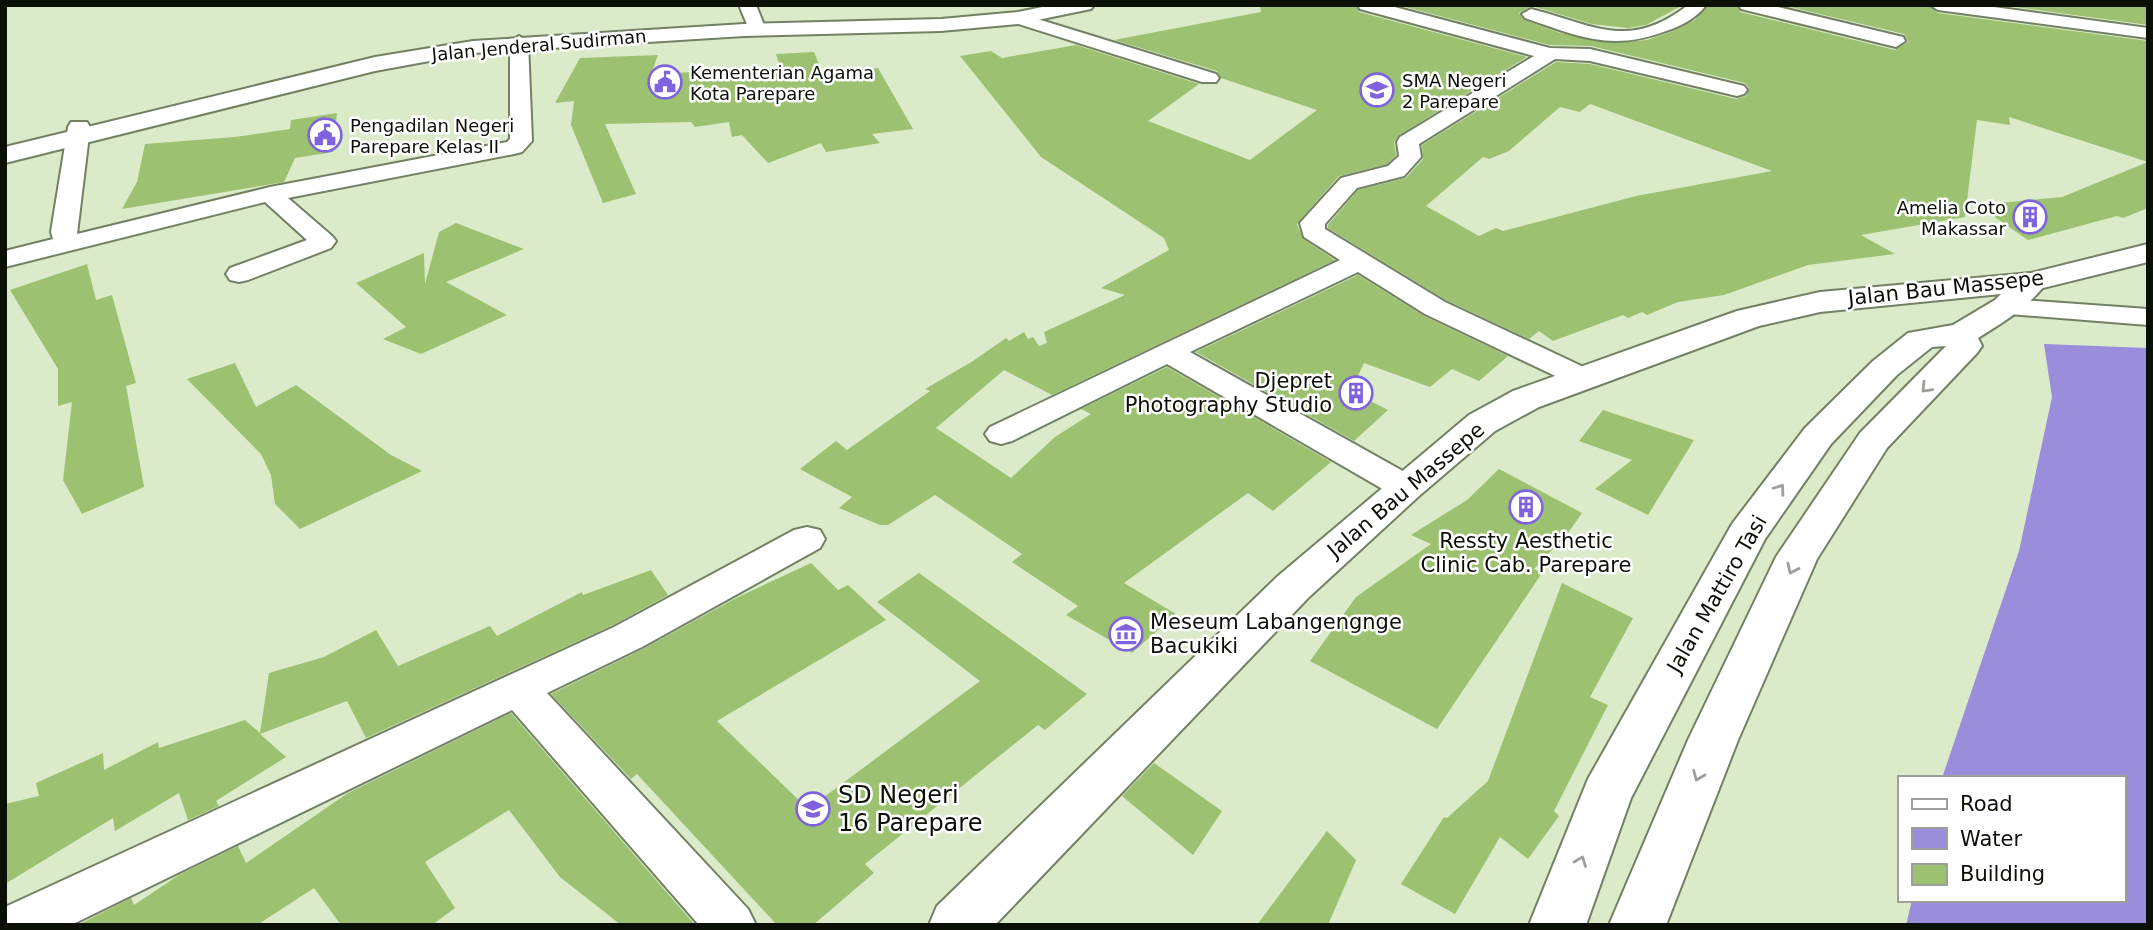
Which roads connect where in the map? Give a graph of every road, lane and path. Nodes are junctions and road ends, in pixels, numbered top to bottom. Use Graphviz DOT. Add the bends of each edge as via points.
graph roads {
  1 [pos="1084,5"];
  2 [pos="1366,5"];
  3 [pos="1698,5"];
  4 [pos="1746,5"];
  5 [pos="1938,5"];
  6 [pos="2007,10"];
  7 [pos="1026,12"];
  8 [pos="1531,14"];
  9 [pos="753,19"];
  10 [pos="2148,33"];
  11 [pos="1896,41"];
  12 [pos="519,42"];
  13 [pos="472,43"];
  14 [pos="1550,54"];
  15 [pos="1209,78"];
  16 [pos="1737,90"];
  17 [pos="79,132"];
  18 [pos="5,144"];
  19 [pos="5,155"];
  20 [pos="270,194"];
  21 [pos="67,244"];
  22 [pos="2148,253"];
  23 [pos="5,259"];
  24 [pos="1360,261"];
  25 [pos="240,274"];
  26 [pos="2019,295"];
  27 [pos="2148,317"];
  28 [pos="1960,335"];
  29 [pos="1168,352"];
  30 [pos="1581,377"];
  31 [pos="1001,433"];
  32 [pos="1405,487"];
  33 [pos="807,538"];
  34 [pos="518,689"];
  35 [pos="20,925"];
  36 [pos="731,925"];
  37 [pos="957,925"];
  38 [pos="1557,925"];
  39 [pos="1637,925"];
  1 -- 7 [label="main road, Jalan Jenderal Sudirman"];
  2 -- 14 [label="street"];
  3 -- 8 [label="street" via="1685,16 1626,39 1603,37"];
  4 -- 11 [label="street"];
  5 -- 6 [label="street"];
  6 -- 10 [label="street"];
  7 -- 9 [label="main road, Jalan Jenderal Sudirman" via="941,25"];
  7 -- 15 [label="street"];
  9 -- 12 [label="main road, Jalan Jenderal Sudirman"];
  9 -- 13 [label="main road, Jalan Jenderal Sudirman" via="520,34"];
  12 -- 13 [label="main road, Jalan Jenderal Sudirman"];
  12 -- 20 [label="street" via="521,141 514,147"];
  13 -- 17 [label="main road, Jalan Jenderal Sudirman"];
  14 -- 16 [label="street" via="1578,53"];
  14 -- 24 [label="street" via="1408,142 1410,157 1396,171 1349,183 1312,223 1313,232"];
  17 -- 18 [label="main road, Jalan Jenderal Sudirman"];
  17 -- 19 [label="main road, Jalan Jenderal Sudirman"];
  17 -- 21 [label="street" via="64,232"];
  20 -- 21 [label="street"];
  20 -- 25 [label="street" via="323,241"];
  21 -- 23 [label="street"];
  22 -- 26 [label="main road, Jalan Bau Massepe"];
  24 -- 29 [label="street"];
  24 -- 30 [label="street" via="1435,308"];
  26 -- 27 [label="street"];
  26 -- 28 [label="main road, Jalan Mattiro Tasi"];
  26 -- 30 [label="main road, Jalan Bau Massepe" via="1820,302 1749,318"];
  38 -- 28 [label="main road, Jalan Mattiro Tasi, one-way" via="1606,795 1747,534 1818,436 1885,368 1920,340"];
  28 -- 39 [label="main road, one-way" via="1965,346 1873,441 1797,557 1713,740"];
  29 -- 31 [label="street"];
  29 -- 32 [label="street"];
  30 -- 32 [label="main road, Jalan Bau Massepe" via="1526,398 1482,423"];
  32 -- 37 [label="main road, Jalan Bau Massepe" via="1293,587"];
  33 -- 34 [label="street" via="628,637"];
  34 -- 35 [label="street"];
  34 -- 36 [label="street"];
}
